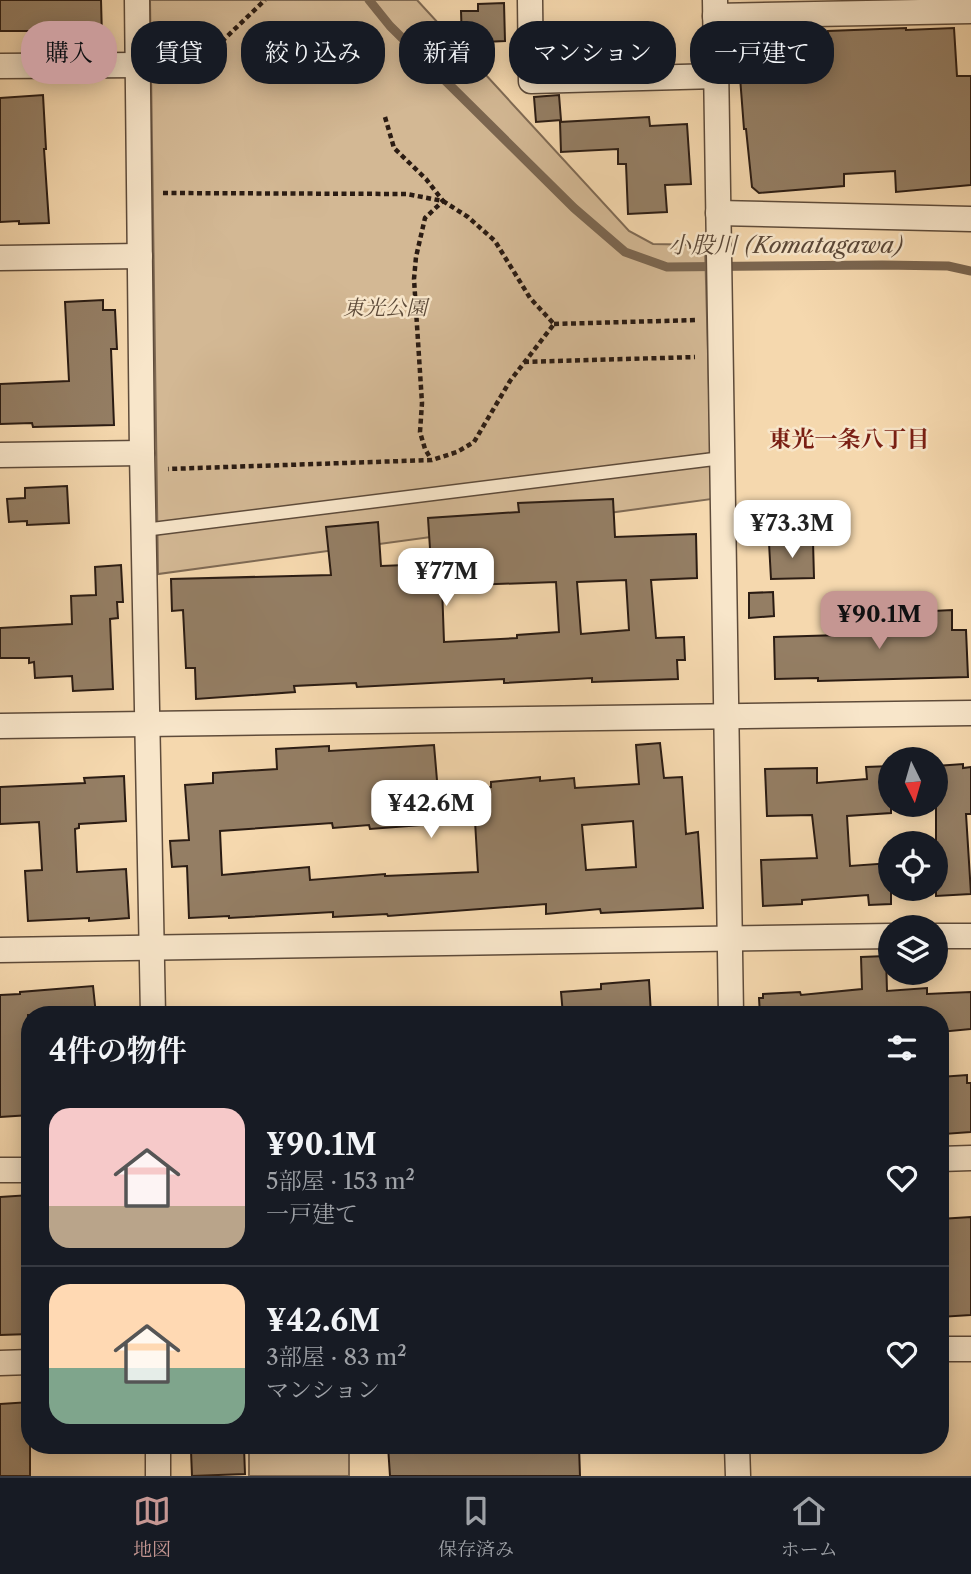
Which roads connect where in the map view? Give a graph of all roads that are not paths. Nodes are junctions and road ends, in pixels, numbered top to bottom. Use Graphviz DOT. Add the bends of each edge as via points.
graph roads {
  1 [pos="137,0"];
  2 [pos="530,0"];
  3 [pos="715,8"];
  4 [pos="971,11"];
  5 [pos="138,21"];
  6 [pos="131,65"];
  7 [pos="0,66"];
  8 [pos="690,77"];
  9 [pos="139,84"];
  10 [pos="716,84"];
  11 [pos="718,213"];
  12 [pos="971,219"];
  13 [pos="140,256"];
  14 [pos="0,258"];
  15 [pos="0,454"];
  16 [pos="722,458"];
  17 [pos="143,461"];
  18 [pos="144,530"];
  19 [pos="971,713"];
  20 [pos="726,716"];
  21 [pos="148,723"];
  22 [pos="0,726"];
  23 [pos="878,936"];
  24 [pos="948,936"];
  25 [pos="971,936"];
  26 [pos="730,938"];
  27 [pos="152,948"];
  28 [pos="0,950"];
  29 [pos="153,1006"];
  30 [pos="731,1006"];
  31 [pos="971,1158"];
  32 [pos="949,1159"];
  33 [pos="0,1170"];
  34 [pos="21,1170"];
  35 [pos="949,1349"];
  36 [pos="971,1349"];
  37 [pos="21,1362"];
  38 [pos="0,1363"];
  39 [pos="158,1454"];
  40 [pos="737,1454"];
  41 [pos="158,1476"];
  42 [pos="738,1476"];
  1 -- 5 [label="street"];
  2 -- 8 [label="street" via="531,81"];
  3 -- 4 [label="street"];
  6 -- 7 [label="street"];
  9 -- 13 [label="street"];
  10 -- 11 [label="street"];
  11 -- 12 [label="street"];
  11 -- 16 [label="street"];
  13 -- 14 [label="street"];
  13 -- 17 [label="street"];
  15 -- 17 [label="street"];
  16 -- 18 [label="lane"];
  16 -- 20 [label="street"];
  17 -- 18 [label="street"];
  18 -- 21 [label="street"];
  19 -- 20 [label="street"];
  20 -- 21 [label="street"];
  20 -- 26 [label="street"];
  21 -- 22 [label="street"];
  21 -- 27 [label="street"];
  23 -- 26 [label="street"];
  24 -- 25 [label="street"];
  26 -- 27 [label="street"];
  26 -- 30 [label="street"];
  27 -- 28 [label="street"];
  27 -- 29 [label="street"];
  31 -- 32 [label="street"];
  33 -- 34 [label="street"];
  35 -- 36 [label="street"];
  37 -- 38 [label="street"];
  39 -- 41 [label="street"];
  40 -- 42 [label="street"];
}
